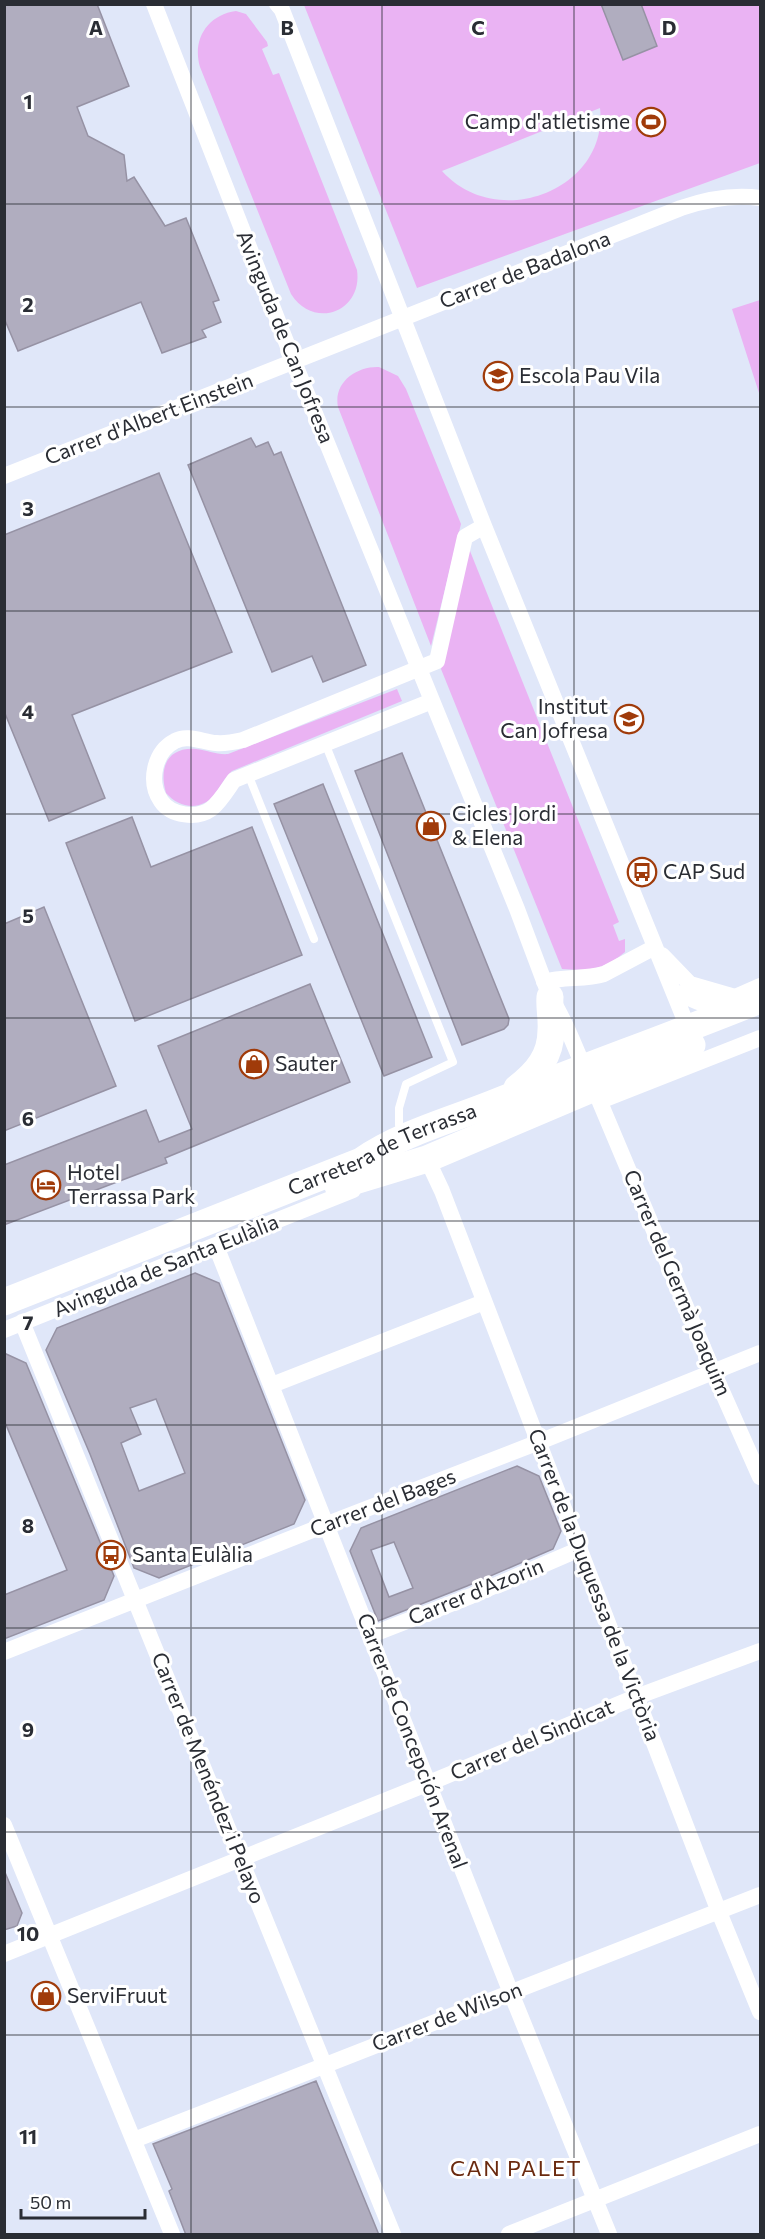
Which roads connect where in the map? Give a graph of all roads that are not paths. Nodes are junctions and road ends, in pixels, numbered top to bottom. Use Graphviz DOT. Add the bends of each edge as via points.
graph roads {
  1 [pos="154,4"];
  2 [pos="277,4"];
  3 [pos="760,198"];
  4 [pos="403,318"];
  5 [pos="294,362"];
  6 [pos="4,476"];
  7 [pos="484,526"];
  8 [pos="419,669"];
  9 [pos="432,701"];
  10 [pos="325,743"];
  11 [pos="248,774"];
  12 [pos="314,939"];
  13 [pos="655,947"];
  14 [pos="760,987"];
  15 [pos="547,989"];
  16 [pos="674,991"];
  17 [pos="754,1008"];
  18 [pos="684,1029"];
  19 [pos="760,1038"];
  20 [pos="604,1085"];
  21 [pos="500,1100"];
  22 [pos="399,1125"];
  23 [pos="380,1148"];
  24 [pos="427,1159"];
  25 [pos="216,1246"];
  26 [pos="4,1288"];
  27 [pos="4,1302"];
  28 [pos="484,1302"];
  29 [pos="13,1319"];
  30 [pos="4,1330"];
  31 [pos="760,1353"];
  32 [pos="713,1371"];
  33 [pos="272,1385"];
  34 [pos="539,1442"];
  35 [pos="760,1477"];
  36 [pos="325,1525"];
  37 [pos="580,1549"];
  38 [pos="135,1599"];
  39 [pos="371,1635"];
  40 [pos="760,1651"];
  41 [pos="4,1653"];
  42 [pos="636,1697"];
  43 [pos="429,1783"];
  44 [pos="4,1825"];
  45 [pos="241,1859"];
  46 [pos="760,1895"];
  47 [pos="719,1912"];
  48 [pos="50,1938"];
  49 [pos="4,1954"];
  50 [pos="511,1992"];
  51 [pos="760,2012"];
  52 [pos="324,2065"];
  53 [pos="760,2134"];
  54 [pos="134,2140"];
  55 [pos="596,2201"];
  56 [pos="172,2235"];
  57 [pos="393,2235"];
  58 [pos="510,2235"];
  59 [pos="609,2235"];
  1 -- 5 [label="street, Avinguda de Can Jofresa"];
  2 -- 4 [label="street"];
  3 -- 4 [label="street, Carrer de Badalona" via="722,198 681,208"];
  4 -- 5 [label="street, Carrer de Badalona"];
  4 -- 7 [label="street"];
  5 -- 6 [label="street, Carrer d'Albert Einstein"];
  5 -- 8 [label="street, Avinguda de Can Jofresa"];
  7 -- 8 [label="street" via="465,537 437,661"];
  7 -- 13 [label="street"];
  8 -- 9 [label="street, Avinguda de Can Jofresa"];
  8 -- 11 [label="street" via="243,740 175,741 158,759 154,783 160,801 168,809 196,815 209,810 234,780"];
  9 -- 10 [label="street"];
  9 -- 15 [label="street, Avinguda de Can Jofresa"];
  10 -- 11 [label="street"];
  10 -- 22 [label="lane" via="453,1062 406,1084"];
  11 -- 12 [label="lane"];
  13 -- 14 [label="street" via="690,984 735,997"];
  13 -- 15 [label="street" via="604,974 557,978"];
  13 -- 16 [label="street"];
  15 -- 20 [label="street, Avinguda de Can Jofresa"];
  15 -- 21 [label="main road" via="551,1030 547,1053 537,1072"];
  16 -- 17 [label="street" via="698,1002"];
  16 -- 18 [label="street"];
  17 -- 18 [label="main road, Carretera de Terrassa"];
  17 -- 20 [label="main road, Carretera de Terrassa"];
  18 -- 20 [label="main road, Carretera de Terrassa"];
  19 -- 20 [label="street"];
  20 -- 21 [label="main road, Carretera de Terrassa"];
  20 -- 24 [label="main road, Carretera de Terrassa"];
  20 -- 32 [label="street, Carrer del Germà Joaquim"];
  21 -- 23 [label="main road, Carretera de Terrassa"];
  23 -- 26 [label="street, Avinguda de Santa Eulàlia" via="357,1151 273,1182"];
  23 -- 27 [label="main road, Carretera de Terrassa" via="361,1161"];
  24 -- 25 [label="street, Avinguda de Santa Eulàlia"];
  24 -- 28 [label="street, Carrer de la Duquessa de la Victòria"];
  24 -- 29 [label="main road, Carretera de Terrassa" via="339,1186"];
  25 -- 29 [label="street, Avinguda de Santa Eulàlia"];
  25 -- 33 [label="street, Carrer de Concepción Arenal"];
  28 -- 33 [label="street"];
  28 -- 34 [label="street, Carrer de la Duquessa de la Victòria"];
  29 -- 30 [label="street, Avinguda de Santa Eulàlia"];
  29 -- 38 [label="street, Carrer de Menéndez i Pelayo"];
  31 -- 32 [label="street, Carrer del Bages"];
  32 -- 34 [label="street, Carrer del Bages"];
  32 -- 35 [label="street, Carrer del Germà Joaquim"];
  33 -- 36 [label="street, Carrer de Concepción Arenal"];
  34 -- 36 [label="street, Carrer del Bages"];
  34 -- 37 [label="street, Carrer de la Duquessa de la Victòria"];
  36 -- 38 [label="street, Carrer del Bages"];
  36 -- 39 [label="street, Carrer de Concepción Arenal"];
  37 -- 39 [label="street, Carrer d'Azorin"];
  37 -- 42 [label="street, Carrer de la Duquessa de la Victòria"];
  38 -- 41 [label="street, Carrer del Bages"];
  38 -- 45 [label="street, Carrer de Menéndez i Pelayo"];
  39 -- 43 [label="street, Carrer de Concepción Arenal"];
  40 -- 42 [label="street, Carrer del Sindicat"];
  42 -- 43 [label="street, Carrer del Sindicat"];
  42 -- 47 [label="street, Carrer de la Duquessa de la Victòria"];
  43 -- 45 [label="street, Carrer del Sindicat"];
  43 -- 50 [label="street, Carrer de Concepción Arenal"];
  44 -- 48 [label="street"];
  45 -- 48 [label="street, Carrer del Sindicat"];
  45 -- 52 [label="street, Carrer de Menéndez i Pelayo"];
  46 -- 47 [label="street, Carrer de Wilson"];
  47 -- 50 [label="street, Carrer de Wilson"];
  47 -- 51 [label="street, Carrer de la Duquessa de la Victòria"];
  48 -- 49 [label="street, Carrer del Sindicat"];
  48 -- 54 [label="street"];
  50 -- 52 [label="street, Carrer de Wilson"];
  50 -- 55 [label="street, Carrer de Concepción Arenal"];
  52 -- 54 [label="street, Carrer de Wilson"];
  52 -- 57 [label="street, Carrer de Menéndez i Pelayo"];
  53 -- 55 [label="street"];
  54 -- 56 [label="street"];
  55 -- 58 [label="street"];
  55 -- 59 [label="street, Carrer de Concepción Arenal"];
}
